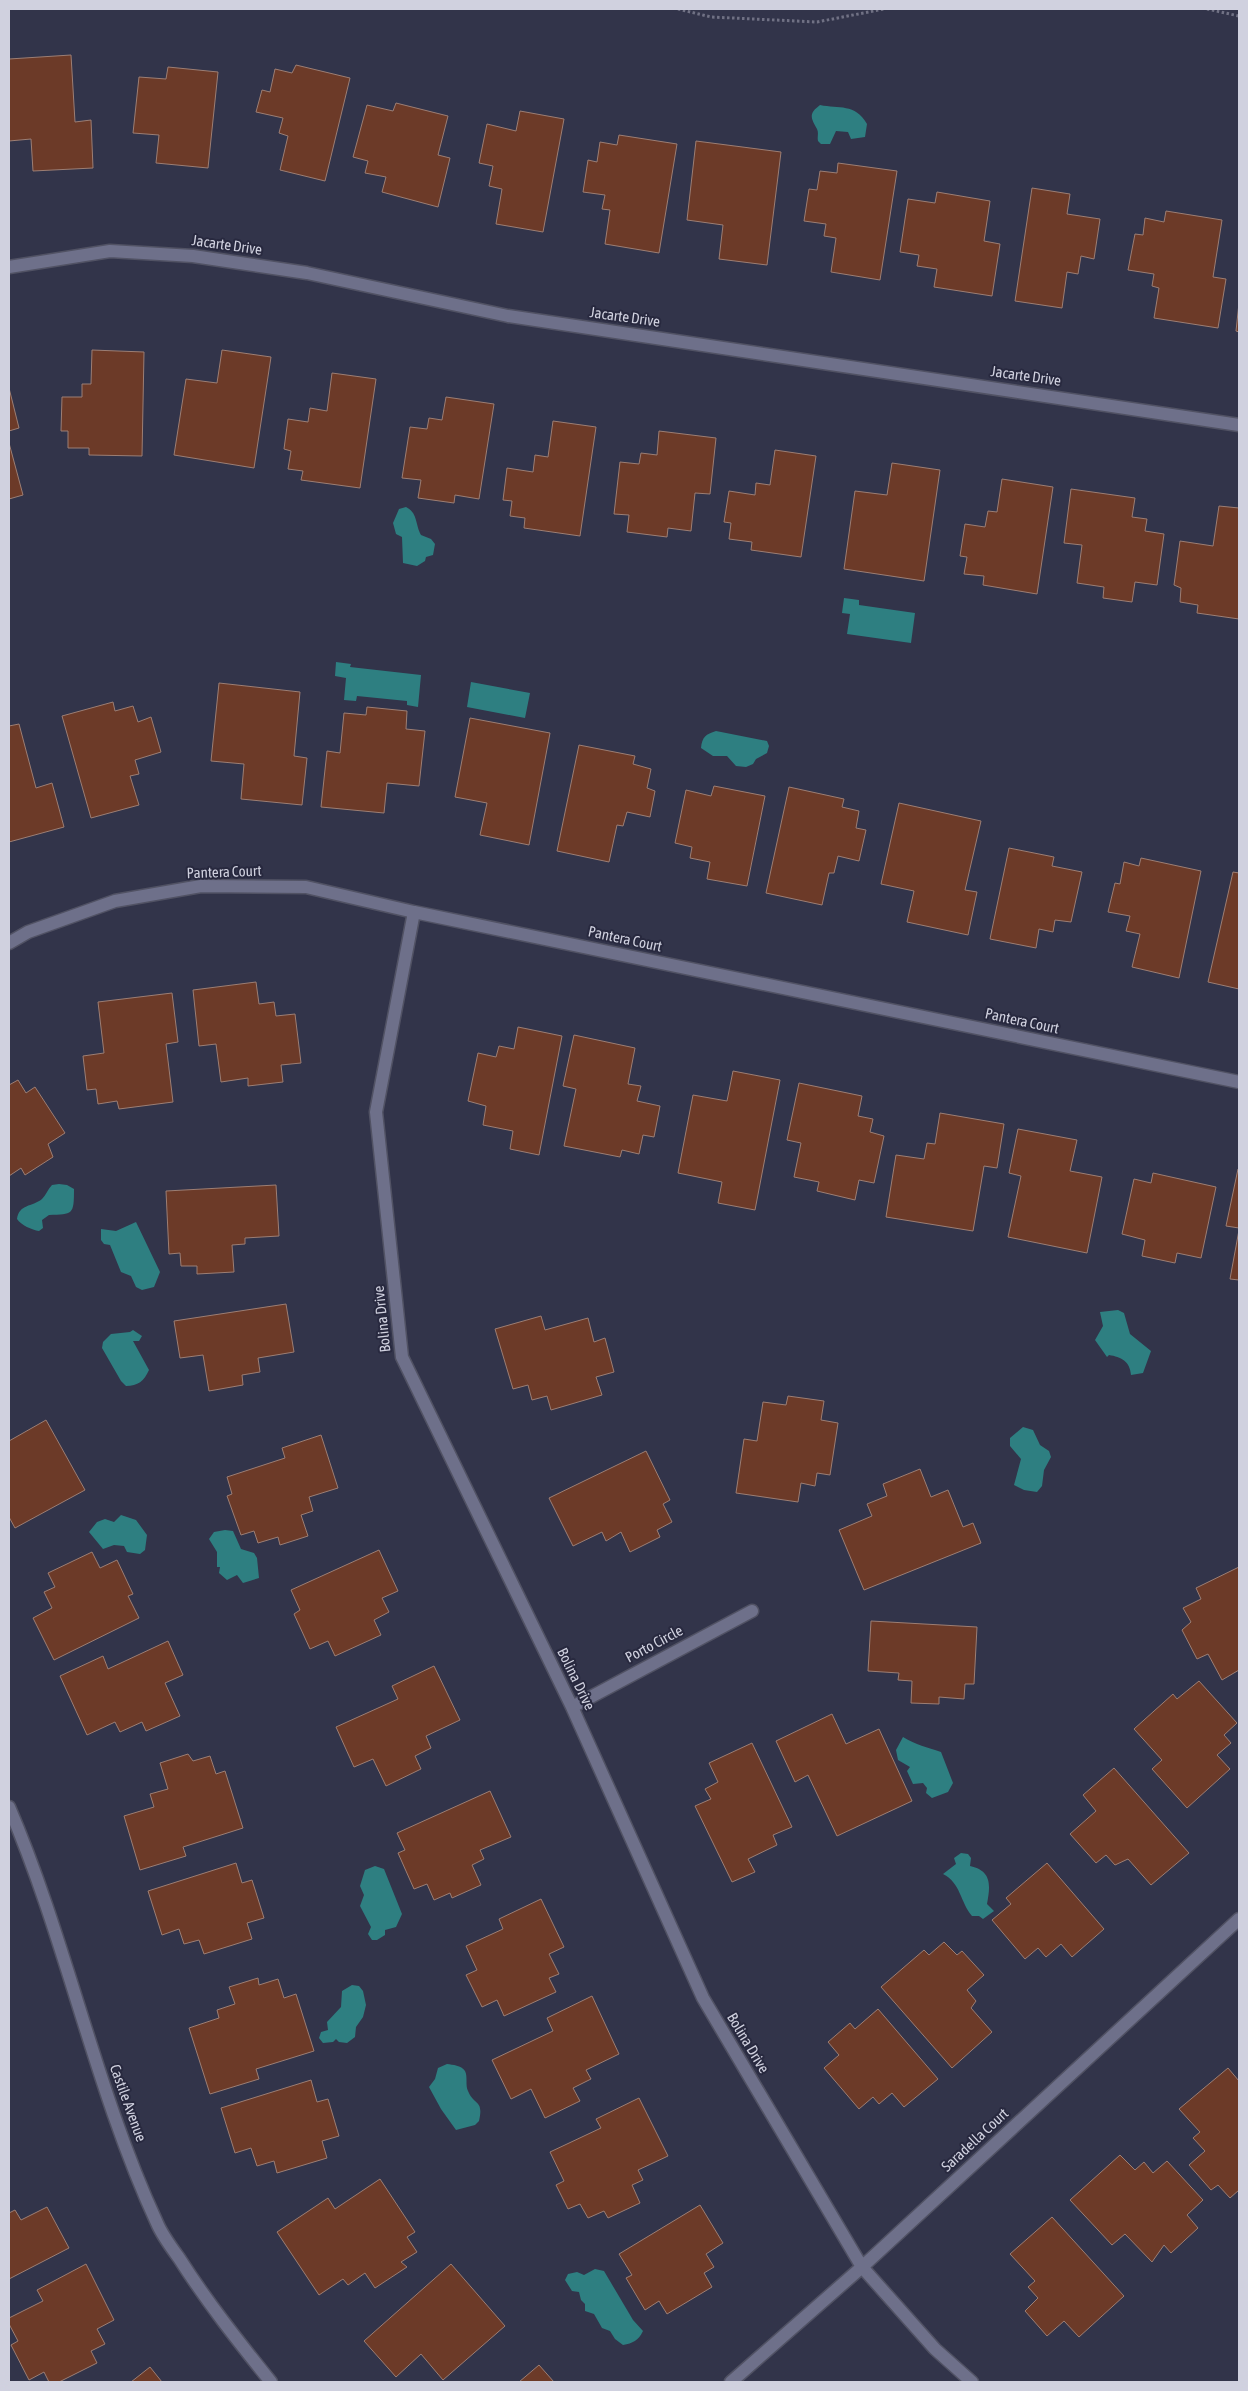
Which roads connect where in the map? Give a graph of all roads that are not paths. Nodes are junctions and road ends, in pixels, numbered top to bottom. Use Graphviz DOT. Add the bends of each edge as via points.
graph roads {
  1 [pos="9,267"];
  2 [pos="1239,425"];
  3 [pos="414,912"];
  4 [pos="9,943"];
  5 [pos="1239,1082"];
  6 [pos="752,1611"];
  7 [pos="572,1707"];
  8 [pos="9,1807"];
  9 [pos="1239,1919"];
  10 [pos="862,2266"];
  11 [pos="271,2382"];
  12 [pos="731,2382"];
  13 [pos="972,2382"];
  1 -- 2 [label="street, Jacarte Drive" via="110,251 193,256 307,273 508,316"];
  3 -- 4 [label="street, Pantera Court" via="306,887 201,886 115,901 28,932"];
  3 -- 5 [label="street, Pantera Court"];
  3 -- 7 [label="street, Bolina Drive" via="376,1112 402,1357"];
  6 -- 7 [label="street, Porto Circle"];
  7 -- 10 [label="street, Bolina Drive" via="703,1998"];
  8 -- 11 [label="street, Castile Avenue" via="62,1950 108,2101 157,2224 206,2302"];
  9 -- 10 [label="street, Saradella Court"];
  10 -- 12 [label="street, Saradella Court"];
  10 -- 13 [label="street, Bolina Drive" via="935,2349"];
}
